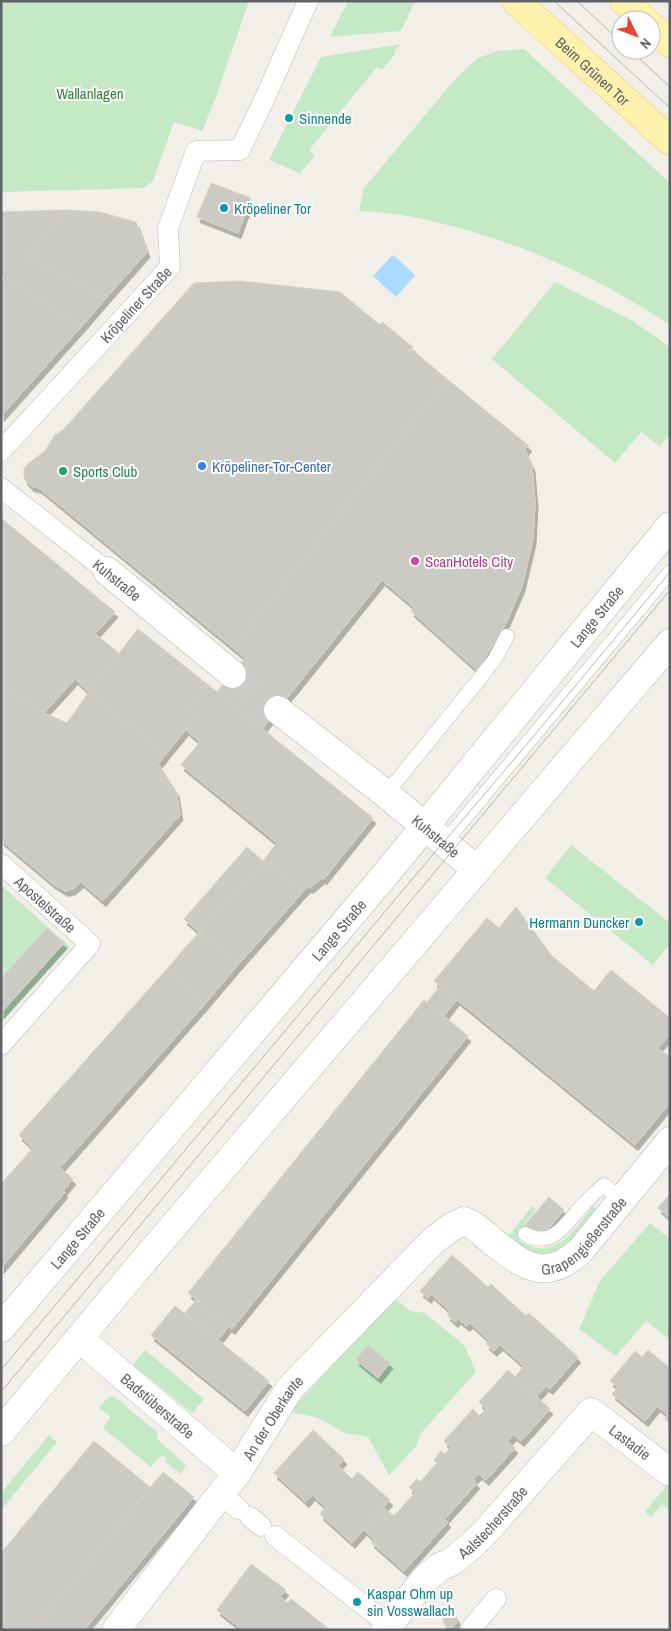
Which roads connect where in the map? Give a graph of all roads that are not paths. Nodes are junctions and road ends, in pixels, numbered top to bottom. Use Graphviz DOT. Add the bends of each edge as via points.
graph roads {
  1 [pos="308,1"];
  2 [pos="516,1"];
  3 [pos="624,1"];
  4 [pos="633,10"];
  5 [pos="670,141"];
  6 [pos="1,451"];
  7 [pos="1,488"];
  8 [pos="670,526"];
  9 [pos="107,571"];
  10 [pos="670,572"];
  11 [pos="507,636"];
  12 [pos="670,643"];
  13 [pos="232,674"];
  14 [pos="278,710"];
  15 [pos="386,794"];
  16 [pos="434,834"];
  17 [pos="1,864"];
  18 [pos="478,870"];
  19 [pos="1,1045"];
  20 [pos="670,1141"];
  21 [pos="622,1200"];
  22 [pos="464,1226"];
  23 [pos="525,1234"];
  24 [pos="1,1328"];
  25 [pos="80,1338"];
  26 [pos="591,1412"];
  27 [pos="1,1432"];
  28 [pos="670,1472"];
  29 [pos="247,1509"];
  30 [pos="496,1599"];
  31 [pos="387,1627"];
  32 [pos="116,1630"];
  33 [pos="470,1630"];
  1 -- 6 [label="street, Kröpeliner Straße" via="240,150 196,151 168,228 170,267"];
  2 -- 5 [label="main road, Beim Grünen Tor"];
  3 -- 4 [label="main road"];
  7 -- 9 [label="street, Kuhstraße"];
  8 -- 16 [label="street, Lange Straße"];
  9 -- 13 [label="street, Kuhstraße"];
  10 -- 16 [label="lane"];
  11 -- 15 [label="lane" via="494,659"];
  12 -- 18 [label="street"];
  14 -- 15 [label="street, Kuhstraße"];
  15 -- 16 [label="street, Kuhstraße"];
  16 -- 18 [label="street, Kuhstraße"];
  16 -- 24 [label="street, Lange Straße" via="282,997"];
  17 -- 19 [label="street, Apostelstraße" via="90,944"];
  18 -- 25 [label="street"];
  20 -- 21 [label="street, Grapengießerstraße"];
  21 -- 22 [label="street, Grapengießerstraße" via="580,1251 567,1263 555,1268 540,1269 525,1264"];
  21 -- 23 [label="lane" via="604,1185 560,1232 546,1239"];
  22 -- 29 [label="street, An der Oberkante" via="434,1240 290,1388"];
  25 -- 27 [label="street"];
  25 -- 29 [label="street, Badstüberstraße"];
  26 -- 28 [label="street, Lastadie"];
  26 -- 31 [label="street, Aalstecherstraße" via="488,1529 451,1562 424,1580"];
  29 -- 31 [label="street, Badstüberstraße"];
  29 -- 32 [label="street, An der Oberkante"];
  30 -- 33 [label="street"];
}
